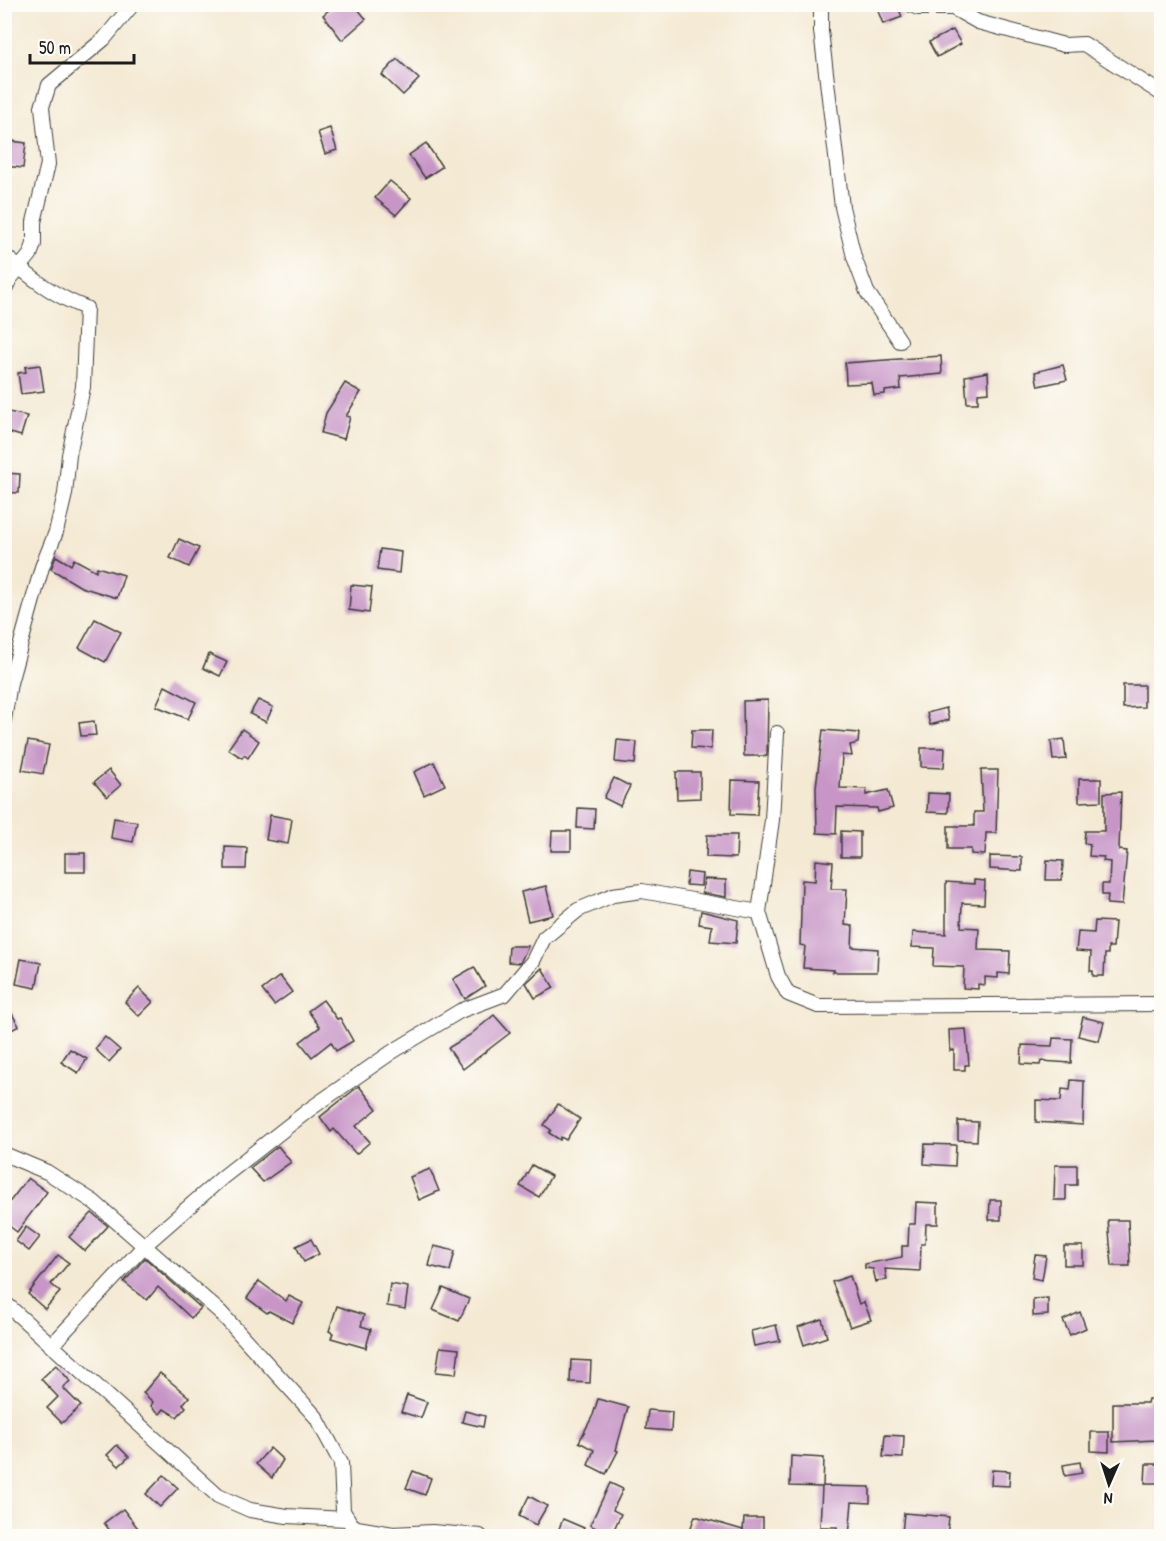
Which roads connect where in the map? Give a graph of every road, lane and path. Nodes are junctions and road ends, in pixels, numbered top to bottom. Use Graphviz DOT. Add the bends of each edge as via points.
graph roads {
  1 [pos="133,4"];
  2 [pos="821,4"];
  3 [pos="909,4"];
  4 [pos="1161,94"];
  5 [pos="4,255"];
  6 [pos="20,269"];
  7 [pos="4,291"];
  8 [pos="900,341"];
  9 [pos="4,720"];
  10 [pos="777,733"];
  11 [pos="759,912"];
  12 [pos="1161,1004"];
  13 [pos="4,1154"];
  14 [pos="145,1245"];
  15 [pos="4,1302"];
  16 [pos="51,1346"];
  17 [pos="346,1519"];
  18 [pos="392,1535"];
  19 [pos="480,1536"];
  1 -- 6 [label="street" via="104,39 49,85 42,107 48,164 34,222 34,244"];
  2 -- 8 [label="street" via="822,43 842,207 867,292"];
  3 -- 4 [label="street" via="918,8 953,8 978,22 1064,45 1084,44"];
  5 -- 6 [label="street"];
  6 -- 7 [label="street"];
  6 -- 9 [label="street" via="64,300 86,308 86,344 65,495 10,683"];
  10 -- 11 [label="street" via="770,838"];
  11 -- 12 [label="street" via="778,976 788,994 818,1006"];
  11 -- 14 [label="street" via="642,891 613,895 578,910 544,938 533,961 505,994 460,1011 310,1109"];
  13 -- 14 [label="street" via="47,1172 94,1202"];
  14 -- 16 [label="street"];
  14 -- 17 [label="street" via="220,1312 316,1418 341,1463"];
  15 -- 16 [label="street"];
  16 -- 17 [label="street" via="219,1496 250,1509 287,1516"];
  17 -- 18 [label="street" via="357,1528"];
  18 -- 19 [label="street" via="432,1532"];
}
